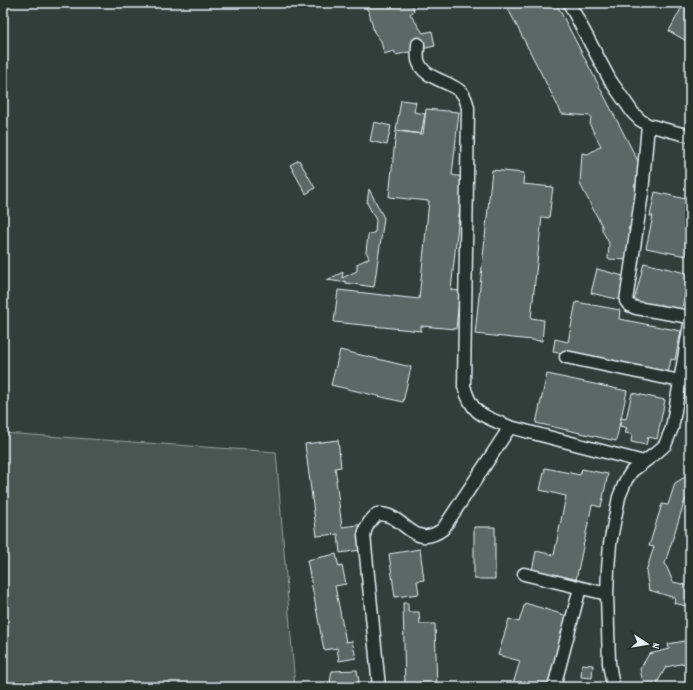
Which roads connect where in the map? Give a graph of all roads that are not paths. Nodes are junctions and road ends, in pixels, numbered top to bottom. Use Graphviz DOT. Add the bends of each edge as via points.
graph roads {
  1 [pos="569,3"];
  2 [pos="418,44"];
  3 [pos="648,125"];
  4 [pos="690,136"];
  5 [pos="690,317"];
  6 [pos="690,324"];
  7 [pos="566,358"];
  8 [pos="680,381"];
  9 [pos="510,427"];
  10 [pos="644,462"];
  11 [pos="524,574"];
  12 [pos="580,588"];
  13 [pos="607,594"];
  14 [pos="379,687"];
  15 [pos="554,687"];
  16 [pos="613,687"];
  1 -- 3 [label="street" via="610,80 633,113"];
  2 -- 9 [label="street" via="417,59 420,67 425,73 462,93 468,108 464,386 474,409"];
  3 -- 4 [label="street"];
  3 -- 5 [label="street" via="642,193 626,301 636,308"];
  6 -- 8 [label="street"];
  7 -- 8 [label="street"];
  8 -- 10 [label="street" via="672,428 665,445"];
  9 -- 10 [label="street"];
  9 -- 14 [label="street" via="443,529 434,536 421,537 388,515 382,514 377,514 365,528"];
  10 -- 13 [label="street" via="632,471 619,497 610,544"];
  11 -- 12 [label="street"];
  12 -- 13 [label="street"];
  12 -- 15 [label="street"];
  13 -- 16 [label="street" via="609,663"];
}
